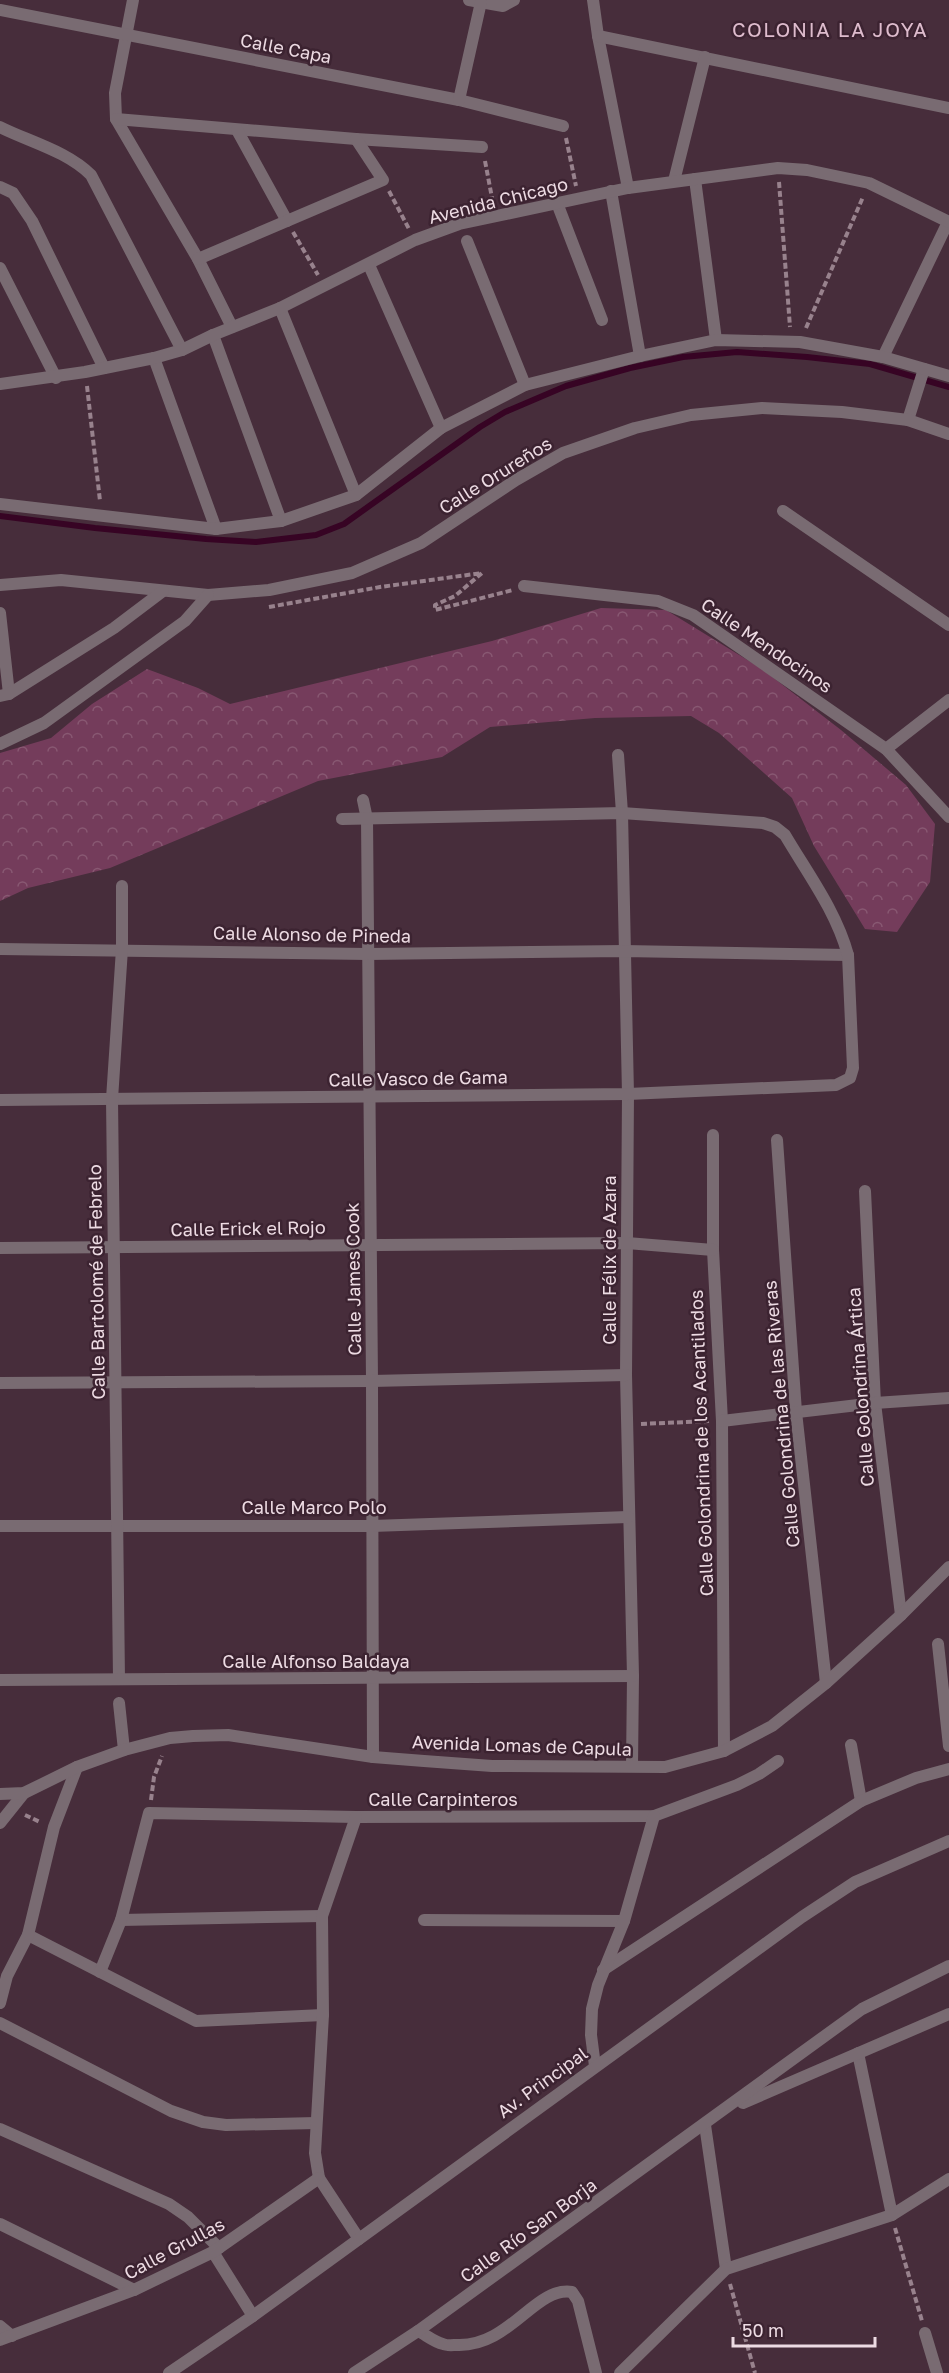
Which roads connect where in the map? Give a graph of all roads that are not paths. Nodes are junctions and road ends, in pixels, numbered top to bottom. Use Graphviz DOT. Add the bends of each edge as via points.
graph roads {
  1 [pos="133,0"];
  2 [pos="514,0"];
  3 [pos="593,0"];
  4 [pos="475,1"];
  5 [pos="0,10"];
  6 [pos="125,35"];
  7 [pos="598,36"];
  8 [pos="705,57"];
  9 [pos="459,100"];
  10 [pos="949,108"];
  11 [pos="116,119"];
  12 [pos="563,126"];
  13 [pos="0,127"];
  14 [pos="237,130"];
  15 [pos="356,139"];
  16 [pos="482,147"];
  17 [pos="695,179"];
  18 [pos="675,181"];
  19 [pos="0,187"];
  20 [pos="628,188"];
  21 [pos="611,191"];
  22 [pos="557,203"];
  23 [pos="287,221"];
  24 [pos="949,222"];
  25 [pos="467,241"];
  26 [pos="198,259"];
  27 [pos="369,265"];
  28 [pos="0,268"];
  29 [pos="280,308"];
  30 [pos="602,320"];
  31 [pos="232,327"];
  32 [pos="213,335"];
  33 [pos="716,340"];
  34 [pos="182,350"];
  35 [pos="640,356"];
  36 [pos="883,357"];
  37 [pos="154,358"];
  38 [pos="104,368"];
  39 [pos="924,370"];
  40 [pos="949,376"];
  41 [pos="56,378"];
  42 [pos="0,384"];
  43 [pos="525,385"];
  44 [pos="909,420"];
  45 [pos="441,428"];
  46 [pos="949,434"];
  47 [pos="356,495"];
  48 [pos="0,504"];
  49 [pos="783,511"];
  50 [pos="281,521"];
  51 [pos="216,529"];
  52 [pos="0,585"];
  53 [pos="524,586"];
  54 [pos="163,591"];
  55 [pos="208,595"];
  56 [pos="0,613"];
  57 [pos="949,625"];
  58 [pos="5,695"];
  59 [pos="949,700"];
  60 [pos="0,744"];
  61 [pos="886,749"];
  62 [pos="618,755"];
  63 [pos="363,800"];
  64 [pos="622,813"];
  65 [pos="949,817"];
  66 [pos="342,819"];
  67 [pos="367,819"];
  68 [pos="122,886"];
  69 [pos="0,949"];
  70 [pos="122,949"];
  71 [pos="624,951"];
  72 [pos="368,954"];
  73 [pos="848,955"];
  74 [pos="628,1094"];
  75 [pos="368,1097"];
  76 [pos="112,1099"];
  77 [pos="0,1100"];
  78 [pos="713,1135"];
  79 [pos="777,1140"];
  80 [pos="865,1191"];
  81 [pos="627,1243"];
  82 [pos="370,1244"];
  83 [pos="0,1248"];
  84 [pos="114,1248"];
  85 [pos="713,1250"];
  86 [pos="626,1375"];
  87 [pos="372,1381"];
  88 [pos="115,1382"];
  89 [pos="0,1383"];
  90 [pos="949,1398"];
  91 [pos="875,1403"];
  92 [pos="796,1412"];
  93 [pos="722,1421"];
  94 [pos="628,1517"];
  95 [pos="0,1526"];
  96 [pos="118,1526"];
  97 [pos="372,1526"];
  98 [pos="949,1567"];
  99 [pos="901,1615"];
  100 [pos="938,1644"];
  101 [pos="633,1676"];
  102 [pos="119,1679"];
  103 [pos="371,1679"];
  104 [pos="0,1680"];
  105 [pos="826,1683"];
  106 [pos="119,1703"];
  107 [pos="851,1744"];
  108 [pos="949,1746"];
  109 [pos="124,1750"];
  110 [pos="724,1751"];
  111 [pos="373,1757"];
  112 [pos="777,1761"];
  113 [pos="632,1766"];
  114 [pos="77,1767"];
  115 [pos="949,1769"];
  116 [pos="24,1793"];
  117 [pos="0,1794"];
  118 [pos="861,1801"];
  119 [pos="654,1816"];
  120 [pos="356,1817"];
  121 [pos="0,1823"];
  122 [pos="949,1840"];
  123 [pos="322,1916"];
  124 [pos="121,1920"];
  125 [pos="424,1920"];
  126 [pos="624,1922"];
  127 [pos="28,1935"];
  128 [pos="949,1966"];
  129 [pos="603,1970"];
  130 [pos="100,1971"];
  131 [pos="4,1978"];
  132 [pos="0,2003"];
  133 [pos="949,2014"];
  134 [pos="323,2015"];
  135 [pos="0,2022"];
  136 [pos="858,2053"];
  137 [pos="596,2066"];
  138 [pos="720,2113"];
  139 [pos="316,2123"];
  140 [pos="705,2125"];
  141 [pos="0,2129"];
  142 [pos="320,2178"];
  143 [pos="949,2179"];
  144 [pos="892,2215"];
  145 [pos="0,2224"];
  146 [pos="359,2239"];
  147 [pos="216,2250"];
  148 [pos="726,2269"];
  149 [pos="134,2290"];
  150 [pos="253,2316"];
  151 [pos="0,2326"];
  152 [pos="418,2331"];
  153 [pos="925,2333"];
  154 [pos="6,2338"];
  155 [pos="169,2373"];
  156 [pos="354,2373"];
  157 [pos="596,2373"];
  158 [pos="620,2373"];
  159 [pos="937,2373"];
  1 -- 6 [label="street"];
  2 -- 4 [label="street" via="503,6"];
  3 -- 7 [label="street"];
  4 -- 9 [label="street"];
  5 -- 6 [label="street, Calle Capa"];
  6 -- 9 [label="street, Calle Capa"];
  6 -- 11 [label="street" via="115,93"];
  7 -- 8 [label="street"];
  7 -- 20 [label="street"];
  8 -- 10 [label="street"];
  8 -- 18 [label="street"];
  9 -- 12 [label="street, Calle Capa"];
  11 -- 14 [label="street"];
  11 -- 26 [label="street"];
  13 -- 34 [label="street" via="67,157 91,175"];
  14 -- 15 [label="street"];
  14 -- 23 [label="street"];
  15 -- 16 [label="street"];
  15 -- 23 [label="street" via="383,180"];
  17 -- 18 [label="street, Avenida Chicago"];
  17 -- 24 [label="street, Avenida Chicago" via="777,168 836,175 869,183"];
  17 -- 33 [label="street"];
  18 -- 20 [label="street, Avenida Chicago"];
  19 -- 38 [label="street" via="13,193 32,221"];
  20 -- 21 [label="street, Avenida Chicago"];
  21 -- 22 [label="street, Avenida Chicago"];
  21 -- 35 [label="street"];
  22 -- 27 [label="street, Avenida Chicago" via="459,224 415,240"];
  22 -- 30 [label="street"];
  23 -- 26 [label="street"];
  24 -- 36 [label="street"];
  25 -- 43 [label="street"];
  26 -- 31 [label="street"];
  27 -- 29 [label="street, Avenida Chicago"];
  27 -- 45 [label="street"];
  28 -- 41 [label="street"];
  29 -- 31 [label="street, Avenida Chicago"];
  29 -- 47 [label="street"];
  31 -- 32 [label="street, Avenida Chicago"];
  32 -- 34 [label="street, Avenida Chicago"];
  32 -- 50 [label="street"];
  33 -- 35 [label="street"];
  33 -- 36 [label="street" via="795,342"];
  34 -- 37 [label="street, Avenida Chicago"];
  35 -- 43 [label="street"];
  36 -- 39 [label="street"];
  37 -- 38 [label="street, Avenida Chicago"];
  37 -- 51 [label="street"];
  38 -- 41 [label="street, Avenida Chicago"];
  39 -- 40 [label="street"];
  39 -- 44 [label="street"];
  41 -- 42 [label="street, Avenida Chicago"];
  43 -- 45 [label="street"];
  44 -- 46 [label="street, Calle Orureños"];
  44 -- 55 [label="street, Calle Orureños" via="762,408 691,415 634,428 563,453 421,543 352,573 269,590"];
  45 -- 47 [label="street"];
  47 -- 50 [label="street"];
  48 -- 51 [label="street"];
  49 -- 57 [label="street"];
  50 -- 51 [label="street"];
  52 -- 54 [label="street, Calle Orureños" via="61,580"];
  53 -- 61 [label="street, Calle Mendocinos" via="658,601 693,615"];
  54 -- 55 [label="street, Calle Orureños"];
  54 -- 58 [label="street" via="114,628"];
  55 -- 60 [label="street" via="185,621 44,723"];
  56 -- 58 [label="street"];
  59 -- 61 [label="street"];
  61 -- 65 [label="street, Calle Mendocinos"];
  62 -- 64 [label="street, Calle Félix de Azara"];
  63 -- 67 [label="street, Calle James Cook"];
  64 -- 67 [label="street"];
  64 -- 71 [label="street, Calle Félix de Azara"];
  64 -- 73 [label="street" via="775,827 785,836 837,921"];
  66 -- 67 [label="street"];
  67 -- 72 [label="street, Calle James Cook"];
  68 -- 70 [label="street, Calle Bartolomé de Febrelo"];
  69 -- 70 [label="street, Calle Alonso de Pineda"];
  70 -- 72 [label="street, Calle Alonso de Pineda"];
  70 -- 76 [label="street, Calle Bartolomé de Febrelo"];
  71 -- 72 [label="street, Calle Alonso de Pineda"];
  71 -- 73 [label="street, Calle Alonso de Pineda"];
  71 -- 74 [label="street, Calle Félix de Azara"];
  72 -- 75 [label="street, Calle James Cook"];
  73 -- 74 [label="street, Calle Vasco de Gama" via="853,1068 850,1078 836,1085"];
  74 -- 75 [label="street, Calle Vasco de Gama"];
  74 -- 81 [label="street, Calle Félix de Azara"];
  75 -- 76 [label="street, Calle Vasco de Gama"];
  75 -- 82 [label="street, Calle James Cook"];
  76 -- 77 [label="street, Calle Vasco de Gama"];
  76 -- 84 [label="street, Calle Bartolomé de Febrelo"];
  78 -- 85 [label="street, Calle Golondrina de los Acantilados"];
  79 -- 92 [label="street, Calle Golondrina de las Riveras"];
  80 -- 91 [label="street, Calle Golondrina Ártica"];
  81 -- 82 [label="street, Calle Erick el Rojo"];
  81 -- 85 [label="street, Calle Erick el Rojo"];
  81 -- 86 [label="street, Calle Félix de Azara"];
  82 -- 84 [label="street, Calle Erick el Rojo"];
  82 -- 87 [label="street, Calle James Cook"];
  83 -- 84 [label="street, Calle Erick el Rojo"];
  84 -- 88 [label="street, Calle Bartolomé de Febrelo"];
  85 -- 93 [label="street, Calle Golondrina de los Acantilados"];
  86 -- 87 [label="street"];
  86 -- 94 [label="street, Calle Félix de Azara"];
  87 -- 88 [label="street"];
  87 -- 97 [label="street, Calle James Cook"];
  88 -- 89 [label="street"];
  88 -- 96 [label="street, Calle Bartolomé de Febrelo"];
  90 -- 91 [label="street"];
  91 -- 92 [label="street"];
  91 -- 99 [label="street, Calle Golondrina Ártica"];
  92 -- 93 [label="street"];
  92 -- 105 [label="street, Calle Golondrina de las Riveras"];
  93 -- 110 [label="street, Calle Golondrina de los Acantilados"];
  94 -- 97 [label="street, Calle Marco Polo"];
  94 -- 101 [label="street, Calle Félix de Azara"];
  95 -- 96 [label="street, Calle Marco Polo"];
  96 -- 97 [label="street, Calle Marco Polo"];
  96 -- 102 [label="street, Calle Bartolomé de Febrelo"];
  97 -- 103 [label="street, Calle James Cook"];
  98 -- 99 [label="street, Avenida Lomas de Capula"];
  99 -- 105 [label="street, Avenida Lomas de Capula"];
  100 -- 108 [label="street"];
  101 -- 103 [label="street, Calle Alfonso Baldaya"];
  101 -- 113 [label="street, Calle Félix de Azara"];
  102 -- 103 [label="street, Calle Alfonso Baldaya"];
  102 -- 104 [label="street, Calle Alfonso Baldaya"];
  103 -- 111 [label="street, Calle James Cook"];
  105 -- 110 [label="street, Avenida Lomas de Capula" via="772,1726"];
  106 -- 109 [label="street"];
  107 -- 118 [label="street"];
  109 -- 111 [label="street, Avenida Lomas de Capula" via="170,1738 228,1735"];
  109 -- 114 [label="street, Avenida Lomas de Capula"];
  110 -- 113 [label="street, Avenida Lomas de Capula" via="665,1767"];
  111 -- 113 [label="street, Avenida Lomas de Capula" via="492,1766"];
  112 -- 119 [label="street, Calle Carpinteros" via="737,1785"];
  114 -- 116 [label="street, Avenida Lomas de Capula"];
  114 -- 127 [label="street" via="54,1827"];
  115 -- 118 [label="street"];
  116 -- 117 [label="street, Avenida Lomas de Capula"];
  116 -- 121 [label="street"];
  118 -- 129 [label="street"];
  119 -- 120 [label="street, Calle Carpinteros"];
  119 -- 126 [label="street"];
  120 -- 123 [label="street, Calle Carpinteros"];
  120 -- 124 [label="street" via="149,1813"];
  122 -- 137 [label="street, Av. Principal" via="855,1882"];
  123 -- 124 [label="street"];
  123 -- 134 [label="street, Calle Carpinteros"];
  124 -- 130 [label="street"];
  125 -- 126 [label="street"];
  126 -- 129 [label="street"];
  127 -- 130 [label="street"];
  127 -- 131 [label="street"];
  128 -- 138 [label="street, Calle Río San Borja" via="862,2010"];
  129 -- 137 [label="street" via="592,2008"];
  130 -- 134 [label="street" via="196,2021"];
  131 -- 132 [label="street"];
  133 -- 136 [label="street, Calle Río San Borja"];
  134 -- 139 [label="street, Calle Carpinteros"];
  135 -- 139 [label="street" via="171,2111 204,2122"];
  136 -- 138 [label="street, Calle Río San Borja"];
  136 -- 144 [label="street"];
  137 -- 146 [label="street, Av. Principal"];
  138 -- 140 [label="street, Calle Río San Borja"];
  139 -- 142 [label="street, Calle Carpinteros" via="315,2153"];
  140 -- 148 [label="street"];
  140 -- 152 [label="street, Calle Río San Borja"];
  141 -- 147 [label="street" via="169,2204 188,2217"];
  142 -- 146 [label="street"];
  142 -- 147 [label="street, Calle Grullas"];
  143 -- 144 [label="street"];
  144 -- 148 [label="street"];
  145 -- 149 [label="street"];
  146 -- 150 [label="street, Av. Principal"];
  147 -- 149 [label="street, Calle Grullas"];
  147 -- 150 [label="street"];
  148 -- 158 [label="street"];
  149 -- 154 [label="street, Calle Grullas"];
  150 -- 155 [label="street, Av. Principal"];
  151 -- 154 [label="street"];
  152 -- 156 [label="street, Calle Río San Borja"];
  152 -- 157 [label="street" via="444,2345 466,2346 487,2341 545,2298 562,2290 572,2292 578,2301"];
  153 -- 159 [label="street"];
}
